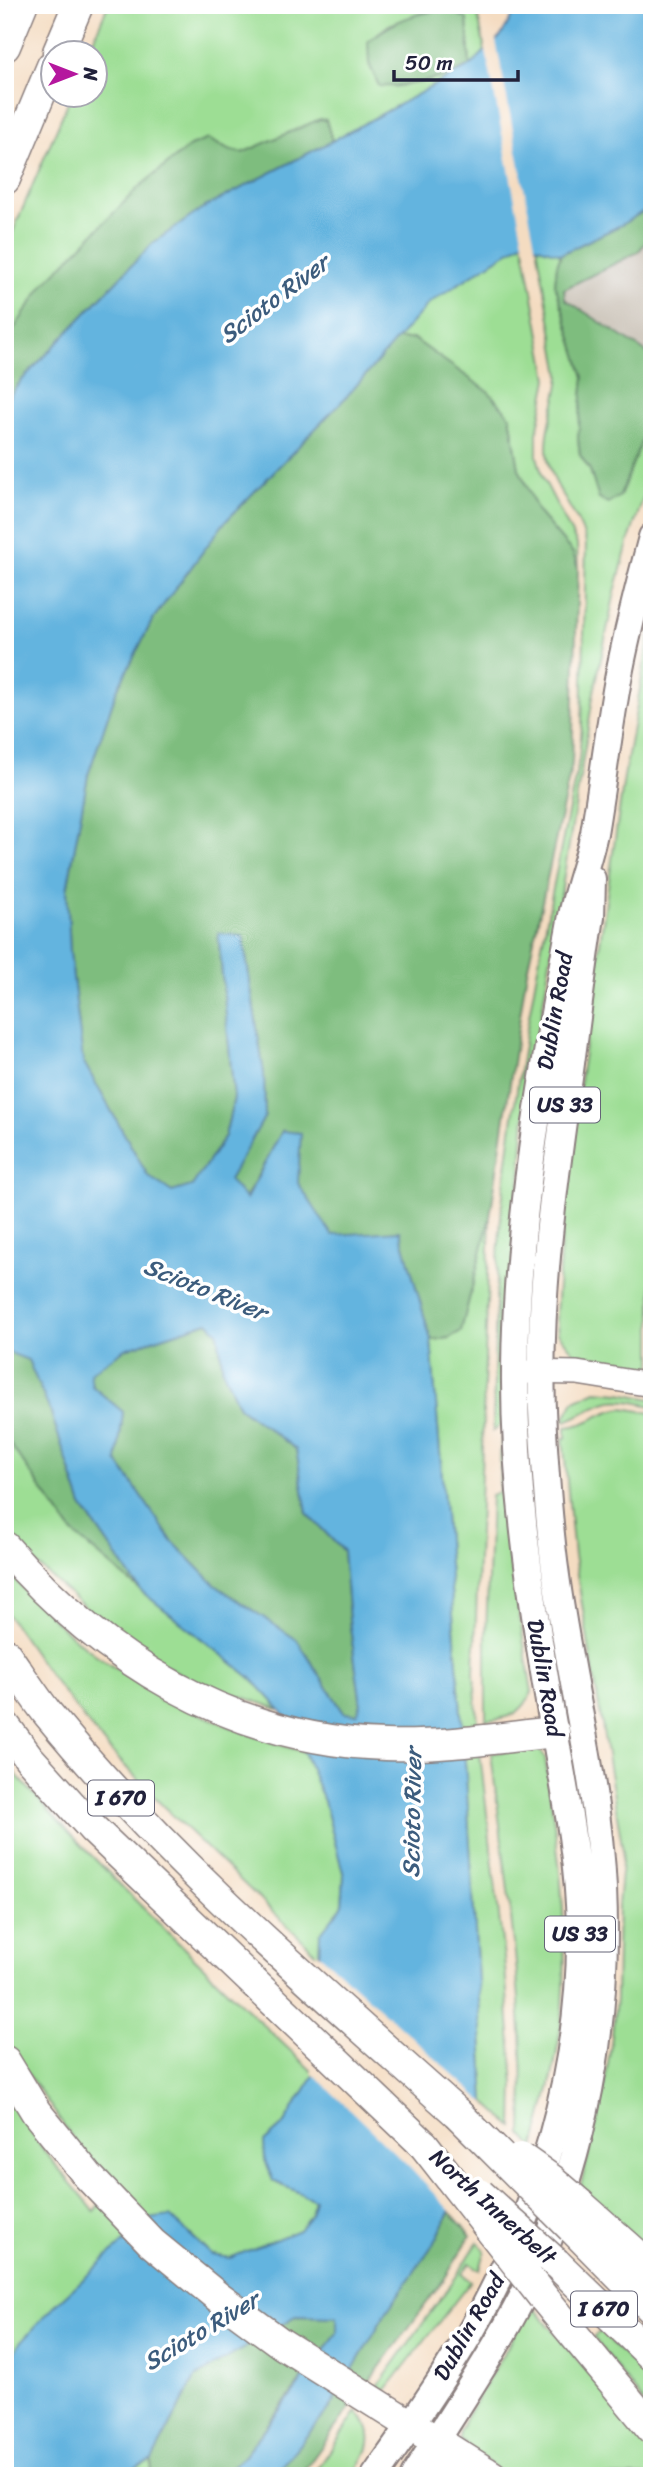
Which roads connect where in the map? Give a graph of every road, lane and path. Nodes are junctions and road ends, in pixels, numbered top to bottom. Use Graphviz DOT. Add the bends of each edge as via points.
graph roads {
  1 [pos="22,5"];
  2 [pos="78,5"];
  3 [pos="64,38"];
  4 [pos="5,46"];
  5 [pos="38,100"];
  6 [pos="5,179"];
  7 [pos="652,537"];
  8 [pos="593,839"];
  9 [pos="515,1371"];
  10 [pos="542,1372"];
  11 [pos="652,1385"];
  12 [pos="5,1547"];
  13 [pos="5,1653"];
  14 [pos="5,1726"];
  15 [pos="554,1732"];
  16 [pos="5,2061"];
  17 [pos="583,2120"];
  18 [pos="425,2145"];
  19 [pos="576,2217"];
  20 [pos="652,2268"];
  21 [pos="652,2309"];
  22 [pos="652,2356"];
  23 [pos="411,2425"];
  24 [pos="652,2429"];
  25 [pos="435,2442"];
  26 [pos="489,2474"];
  27 [pos="375,2476"];
  28 [pos="414,2476"];
  29 [pos="435,2476"];
  1 -- 4 [label="highway"];
  2 -- 3 [label="highway"];
  5 -- 6 [label="highway"];
  7 -- 8 [label="main road, Dublin Road / US 33" via="619,673"];
  8 -- 9 [label="main road, Dublin Road / US 33" via="572,913 524,1207"];
  8 -- 10 [label="main road, Dublin Road / US 33" via="591,917 551,1215"];
  9 -- 10 [label="main road"];
  9 -- 15 [label="main road, Dublin Road / US 33" via="517,1466 529,1582"];
  10 -- 11 [label="main road"];
  10 -- 17 [label="main road, Dublin Road / US 33" via="547,1502 603,1887 599,2034"];
  12 -- 15 [label="highway" via="90,1632 146,1672 195,1698 262,1724 326,1739 383,1745 458,1743"];
  13 -- 19 [label="highway, I 670, bridge" via="47,1712 128,1806 252,1930 457,2113 552,2180"];
  14 -- 18 [label="highway, I 670" via="93,1829"];
  15 -- 17 [label="main road" via="573,1783 585,1866 589,1929 576,2071"];
  15 -- 23 [label="main road, Dublin Road / US 33" via="580,1926 578,1995 564,2092 519,2236 471,2332"];
  16 -- 23 [label="highway" via="36,2112 152,2243 282,2344"];
  17 -- 25 [label="main road, Dublin Road / US 33" via="544,2251 494,2347"];
  18 -- 22 [label="highway, North Innerbelt / I 670, bridge"];
  18 -- 24 [label="highway, bridge"];
  19 -- 20 [label="highway"];
  19 -- 21 [label="highway, North Innerbelt / I 670"];
  23 -- 25 [label="highway"];
  23 -- 27 [label="main road, Dublin Road / US 33"];
  25 -- 26 [label="highway"];
  25 -- 28 [label="main road, Dublin Road / US 33"];
  26 -- 29 [label="highway" via="445,2472"];
}
